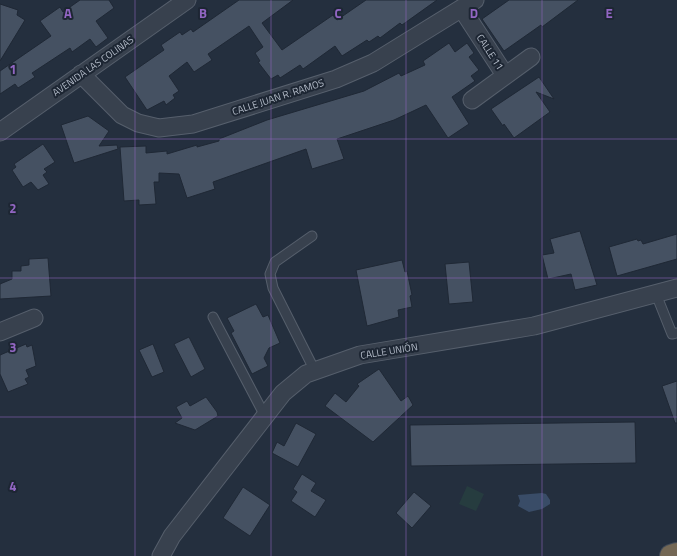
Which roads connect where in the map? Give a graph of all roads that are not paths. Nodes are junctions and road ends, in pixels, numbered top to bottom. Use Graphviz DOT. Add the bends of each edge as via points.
graph roads {
  1 [pos="187,0"];
  2 [pos="469,5"];
  3 [pos="531,57"];
  4 [pos="81,74"];
  5 [pos="505,75"];
  6 [pos="472,100"];
  7 [pos="0,132"];
  8 [pos="312,236"];
  9 [pos="677,288"];
  10 [pos="656,294"];
  11 [pos="212,316"];
  12 [pos="34,318"];
  13 [pos="0,332"];
  14 [pos="677,333"];
  15 [pos="315,371"];
  16 [pos="265,416"];
  17 [pos="677,554"];
  18 [pos="161,556"];
  19 [pos="671,556"];
  1 -- 4 [label="street, AVENIDA LAS COLINAS"];
  2 -- 4 [label="street, CALLE JUAN R. RAMOS" via="373,63 336,79 193,124 159,128 138,124 122,115"];
  2 -- 5 [label="street, CALLE 11"];
  3 -- 5 [label="street"];
  4 -- 7 [label="street, AVENIDA LAS COLINAS"];
  5 -- 6 [label="street"];
  8 -- 15 [label="lane" via="275,262 270,274 273,288"];
  9 -- 10 [label="street, CALLE UNIÓN"];
  10 -- 14 [label="lane" via="672,334"];
  10 -- 15 [label="street, CALLE UNIÓN" via="534,326 360,356"];
  11 -- 16 [label="lane"];
  12 -- 13 [label="street"];
  15 -- 16 [label="street, CALLE UNIÓN" via="306,374 283,393"];
  16 -- 18 [label="street, CALLE UNIÓN" via="172,536"];
  17 -- 19 [label="highway"];
}
